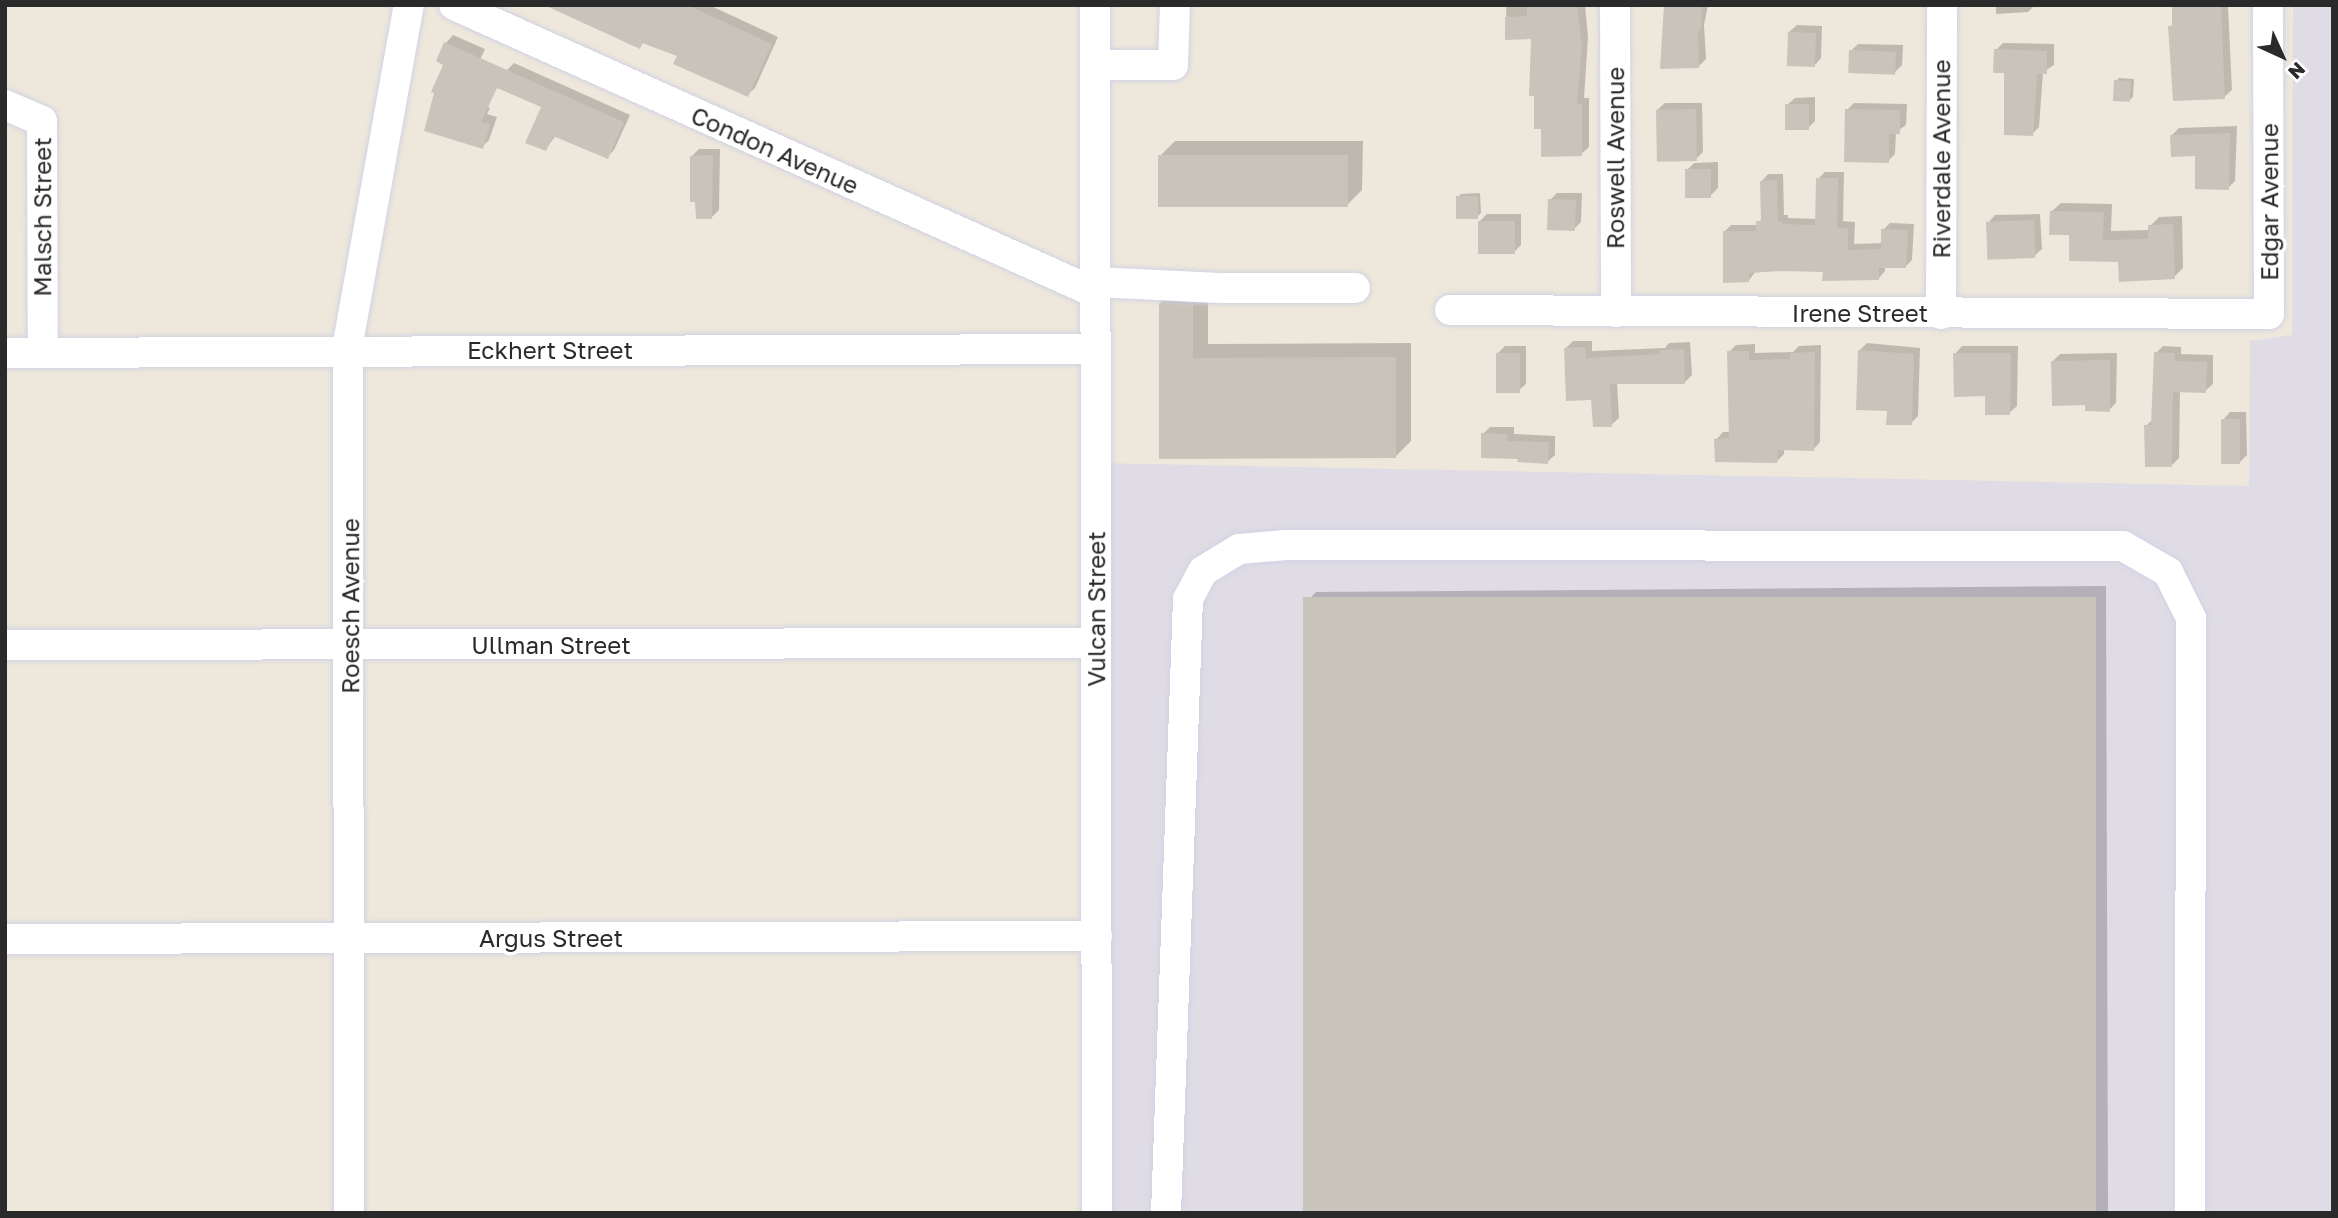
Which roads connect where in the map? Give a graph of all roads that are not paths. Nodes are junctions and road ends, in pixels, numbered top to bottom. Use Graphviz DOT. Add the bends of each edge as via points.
graph roads {
  1 [pos="409,5"];
  2 [pos="454,5"];
  3 [pos="1095,5"];
  4 [pos="1175,5"];
  5 [pos="1615,5"];
  6 [pos="1942,5"];
  7 [pos="2268,5"];
  8 [pos="1095,65"];
  9 [pos="5,105"];
  10 [pos="1096,288"];
  11 [pos="1355,289"];
  12 [pos="1450,310"];
  13 [pos="1616,312"];
  14 [pos="1941,314"];
  15 [pos="2269,314"];
  16 [pos="1096,349"];
  17 [pos="348,351"];
  18 [pos="5,353"];
  19 [pos="43,353"];
  20 [pos="1096,643"];
  21 [pos="5,645"];
  22 [pos="350,645"];
  23 [pos="1097,936"];
  24 [pos="5,939"];
  25 [pos="351,939"];
  26 [pos="349,1213"];
  27 [pos="1097,1213"];
  28 [pos="1166,1213"];
  29 [pos="2190,1213"];
  1 -- 17 [label="street, Roesch Avenue"];
  2 -- 10 [label="street, Condon Avenue"];
  3 -- 8 [label="street, Vulcan Street"];
  4 -- 8 [label="street" via="1173,65"];
  5 -- 13 [label="street, Roswell Avenue"];
  6 -- 14 [label="street, Riverdale Avenue"];
  7 -- 15 [label="street, Edgar Avenue"];
  8 -- 10 [label="street, Vulcan Street"];
  9 -- 19 [label="street, Malsch Street" via="42,121"];
  10 -- 11 [label="street"];
  10 -- 16 [label="street, Vulcan Street"];
  12 -- 13 [label="street, Irene Street"];
  13 -- 14 [label="street, Irene Street"];
  14 -- 15 [label="street, Irene Street"];
  16 -- 17 [label="street, Eckhert Street"];
  16 -- 20 [label="street, Vulcan Street"];
  17 -- 19 [label="street, Eckhert Street"];
  17 -- 22 [label="street, Roesch Avenue"];
  18 -- 19 [label="street, Eckhert Street"];
  20 -- 22 [label="street, Ullman Street"];
  20 -- 23 [label="street, Vulcan Street"];
  21 -- 22 [label="street, Ullman Street"];
  22 -- 25 [label="street, Roesch Avenue"];
  23 -- 25 [label="street, Argus Street"];
  23 -- 27 [label="street, Vulcan Street"];
  24 -- 25 [label="street, Argus Street"];
  25 -- 26 [label="street, Roesch Avenue"];
  28 -- 29 [label="street" via="1188,599 1203,571 1239,549 1286,545 2123,546 2168,572 2191,618"];
}
